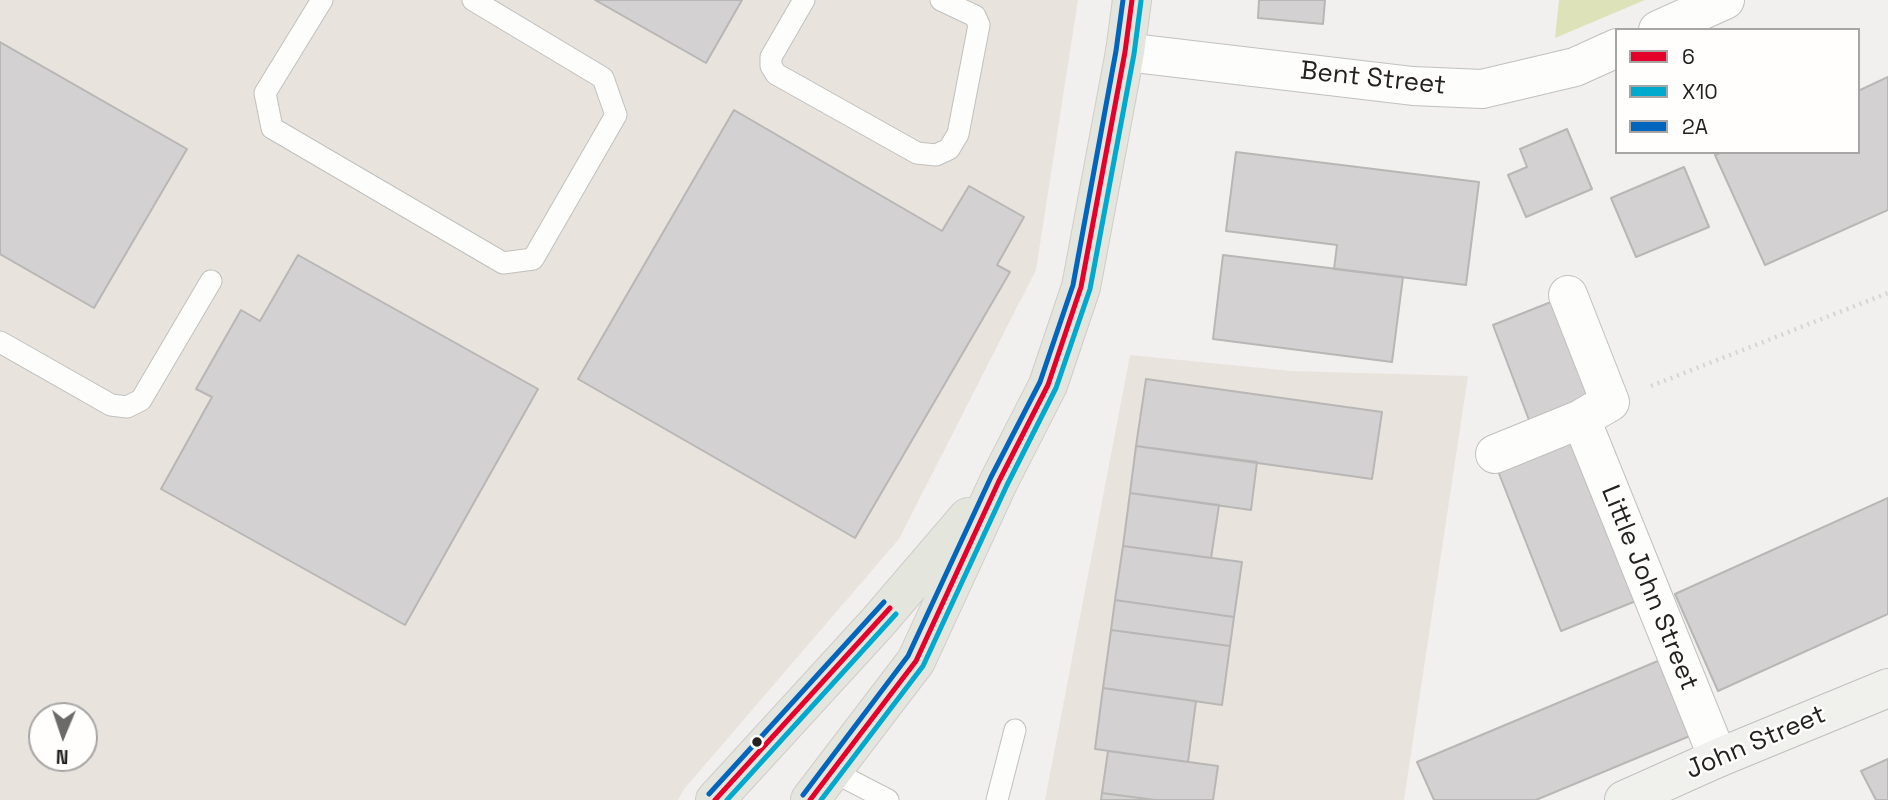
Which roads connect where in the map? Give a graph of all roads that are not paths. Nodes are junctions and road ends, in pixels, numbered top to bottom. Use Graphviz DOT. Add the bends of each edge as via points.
graph roads {
  1 [pos="322,0"];
  2 [pos="473,0"];
  3 [pos="804,0"];
  4 [pos="941,0"];
  5 [pos="1132,0"];
  6 [pos="1725,0"];
  7 [pos="1662,28"];
  8 [pos="1615,49"];
  9 [pos="1125,52"];
  10 [pos="211,281"];
  11 [pos="1568,295"];
  12 [pos="0,342"];
  13 [pos="1595,410"];
  14 [pos="1495,454"];
  15 [pos="999,481"];
  16 [pos="1888,688"];
  17 [pos="1015,730"];
  18 [pos="1718,758"];
  19 [pos="821,786"];
  20 [pos="715,800"];
  21 [pos="888,800"];
  22 [pos="997,800"];
  23 [pos="1624,800"];
  1 -- 2 [label="lane" via="265,93 272,128 503,263 533,258 616,115 603,78"];
  3 -- 4 [label="lane" via="771,57 776,74 917,153 936,155 949,149 958,134 979,25 975,16"];
  5 -- 9 [label="main road"];
  6 -- 7 [label="street"];
  8 -- 9 [label="street, Bent Street" via="1575,67 1482,89 1413,86"];
  9 -- 15 [label="main road" via="1081,287 1048,385"];
  10 -- 12 [label="lane" via="141,400 127,407 111,405"];
  11 -- 13 [label="street, Little John Street"];
  13 -- 14 [label="street"];
  13 -- 18 [label="street, Little John Street"];
  15 -- 19 [label="main road" via="916,661"];
  15 -- 20 [label="main road"];
  16 -- 18 [label="main road, John Street"];
  17 -- 22 [label="lane"];
  18 -- 23 [label="main road, John Street"];
  19 -- 21 [label="lane"];
}
